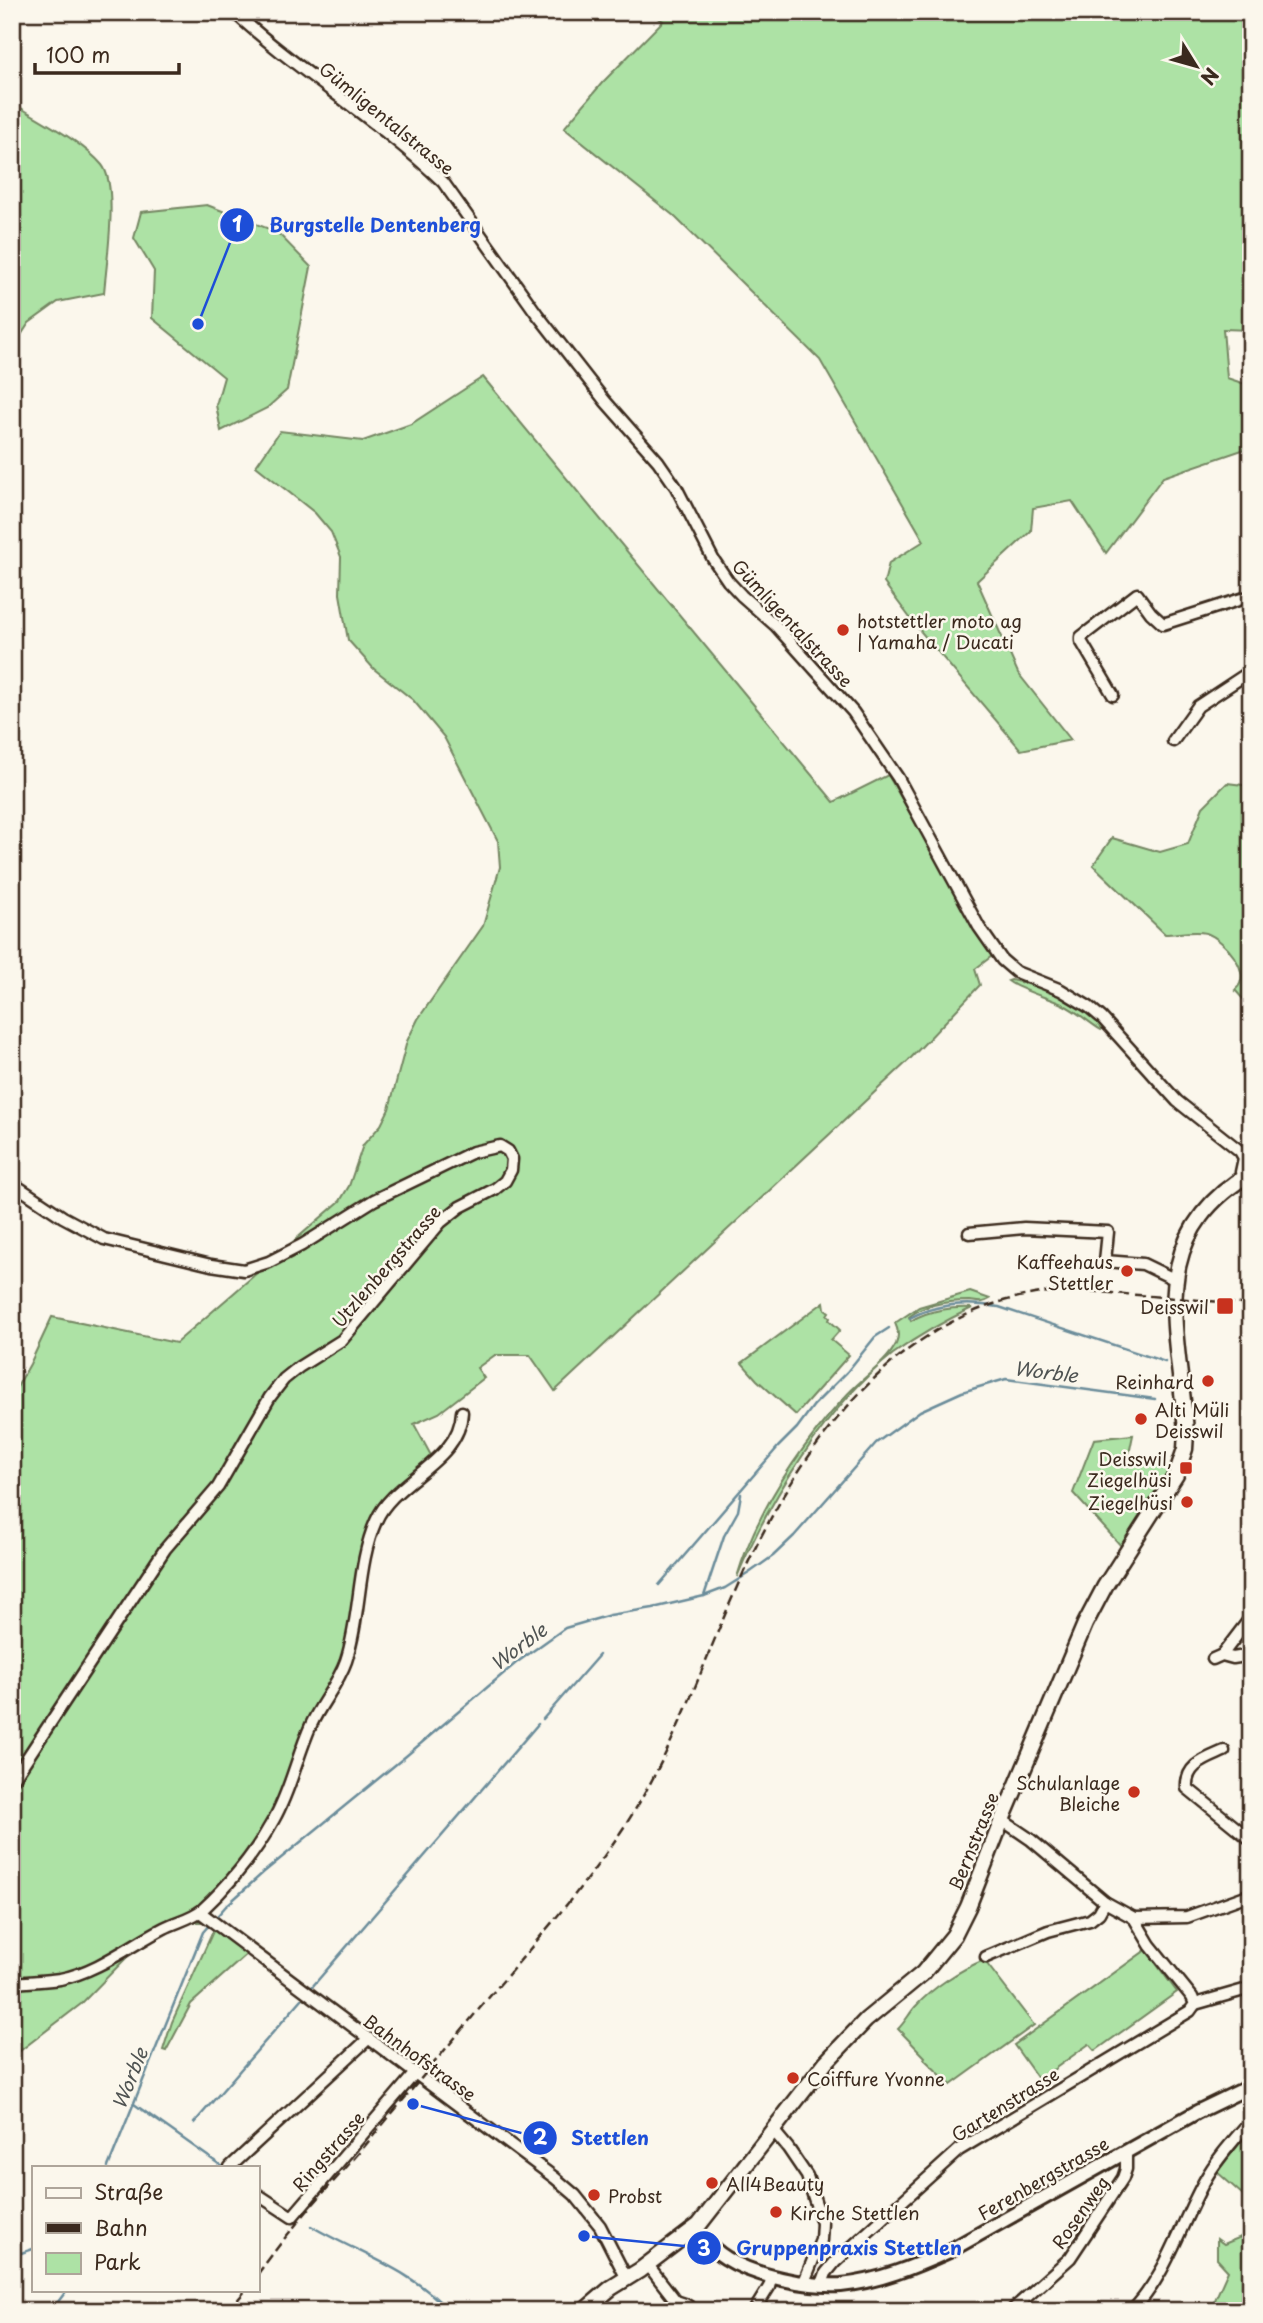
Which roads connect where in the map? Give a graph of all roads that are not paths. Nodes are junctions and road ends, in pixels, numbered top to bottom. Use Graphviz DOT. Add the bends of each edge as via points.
graph roads {
  1 [pos="234,12"];
  2 [pos="1251,596"];
  3 [pos="1251,671"];
  4 [pos="1113,695"];
  5 [pos="1172,741"];
  6 [pos="1247,1157"];
  7 [pos="1247,1176"];
  8 [pos="12,1182"];
  9 [pos="969,1233"];
  10 [pos="1176,1280"];
  11 [pos="461,1412"];
  12 [pos="1251,1617"];
  13 [pos="1251,1655"];
  14 [pos="1224,1751"];
  15 [pos="12,1781"];
  16 [pos="1002,1821"];
  17 [pos="1251,1840"];
  18 [pos="1251,1894"];
  19 [pos="1105,1902"];
  20 [pos="203,1914"];
  21 [pos="1134,1918"];
  22 [pos="986,1957"];
  23 [pos="12,1983"];
  24 [pos="1251,1989"];
  25 [pos="1195,2004"];
  26 [pos="368,2039"];
  27 [pos="415,2073"];
  28 [pos="1251,2086"];
  29 [pos="1251,2120"];
  30 [pos="773,2130"];
  31 [pos="1126,2151"];
  32 [pos="231,2166"];
  33 [pos="259,2195"];
  34 [pos="694,2230"];
  35 [pos="648,2265"];
  36 [pos="772,2276"];
  37 [pos="626,2278"];
  38 [pos="804,2282"];
  39 [pos="822,2284"];
  40 [pos="676,2301"];
  41 [pos="584,2311"];
  42 [pos="669,2311"];
  43 [pos="696,2311"];
  44 [pos="754,2311"];
  45 [pos="1011,2311"];
  46 [pos="1132,2311"];
  1 -- 6 [label="street, Gümligentalstrasse" via="443,182 563,347 658,461 728,580 853,712 898,778 979,927 1002,960 1016,972 1089,1007 1177,1101"];
  2 -- 4 [label="street" via="1163,624 1137,594 1081,636"];
  3 -- 5 [label="street" via="1198,706"];
  6 -- 7 [label="street, Gümligentalstrasse" via="1241,1172"];
  7 -- 10 [label="main road, Bernstrasse" via="1219,1196 1197,1221"];
  8 -- 15 [label="street, Utzlenbergstrasse" via="104,1239 244,1269 278,1258 374,1200 473,1152 500,1146 512,1159 505,1181 441,1222 342,1340 284,1379 218,1487 165,1549"];
  9 -- 10 [label="street" via="1024,1228 1108,1232 1105,1261 1143,1264"];
  10 -- 16 [label="main road, Bernstrasse" via="1173,1326 1186,1423 1183,1458 1090,1614"];
  11 -- 20 [label="street" via="458,1430 443,1452 394,1494 377,1518 341,1675 311,1725 274,1820"];
  12 -- 13 [label="street" via="1218,1657"];
  14 -- 17 [label="street" via="1191,1769 1187,1788"];
  16 -- 19 [label="street"];
  16 -- 30 [label="main road, Bernstrasse" via="962,1921 938,1956 826,2062"];
  18 -- 21 [label="street" via="1187,1917"];
  19 -- 21 [label="street"];
  19 -- 22 [label="street" via="1090,1920 1048,1931"];
  20 -- 23 [label="street" via="165,1927 86,1970 61,1979"];
  20 -- 26 [label="street, Bahnhofstrasse"];
  21 -- 25 [label="street"];
  24 -- 25 [label="street, Gartenstrasse"];
  25 -- 39 [label="street, Gartenstrasse" via="1191,2011 959,2150 835,2262"];
  26 -- 27 [label="street, Bahnhofstrasse"];
  26 -- 32 [label="street"];
  27 -- 33 [label="street, Ringstrasse" via="292,2217"];
  27 -- 37 [label="street, Bahnhofstrasse" via="575,2195 607,2238"];
  28 -- 31 [label="street, Ferenbergstrasse"];
  29 -- 46 [label="street" via="1215,2163 1163,2271"];
  30 -- 34 [label="main road, Bernstrasse"];
  30 -- 38 [label="street" via="807,2176 822,2223 821,2241"];
  31 -- 39 [label="street, Ferenbergstrasse" via="926,2261 857,2282"];
  31 -- 45 [label="street, Rosenweg" via="1123,2178 1070,2258"];
  34 -- 35 [label="main road, Bernstrasse"];
  34 -- 36 [label="street, Ferenbergstrasse" via="725,2258"];
  35 -- 37 [label="main road, Bernstrasse"];
  35 -- 40 [label="street"];
  36 -- 38 [label="street, Ferenbergstrasse"];
  36 -- 44 [label="street"];
  37 -- 41 [label="main road, Bernstrasse"];
  38 -- 39 [label="street, Ferenbergstrasse"];
  40 -- 42 [label="street"];
  40 -- 43 [label="street"];
}
